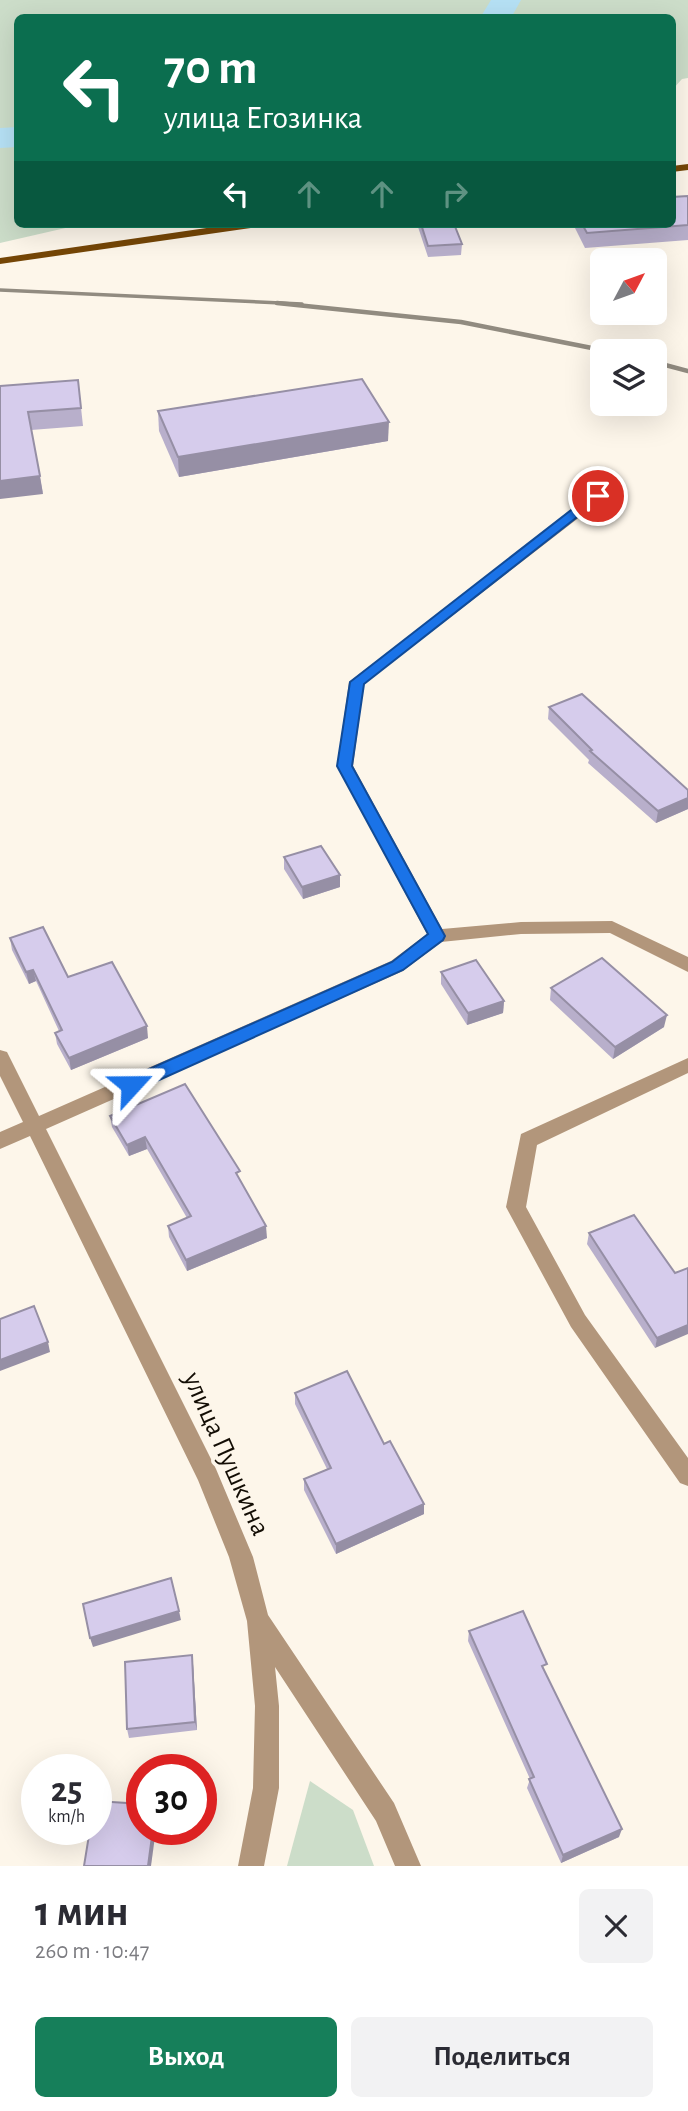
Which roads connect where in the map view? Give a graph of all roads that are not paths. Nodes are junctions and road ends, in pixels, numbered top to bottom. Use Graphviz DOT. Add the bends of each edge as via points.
graph roads {
  1 [pos="229,228"];
  2 [pos="0,261"];
  3 [pos="598,496"];
  4 [pos="437,936"];
  5 [pos="688,965"];
  6 [pos="0,1058"];
  7 [pos="688,1065"];
  8 [pos="34,1128"];
  9 [pos="0,1141"];
  10 [pos="688,1476"];
  11 [pos="258,1620"];
  12 [pos="251,1866"];
  13 [pos="408,1866"];
  1 -- 2 [label="main road"];
  3 -- 4 [label="street" via="357,682 345,766"];
  4 -- 5 [label="street" via="521,928 612,927"];
  4 -- 8 [label="street" via="397,966"];
  6 -- 8 [label="street, улица Пушкина"];
  7 -- 10 [label="street" via="528,1140 516,1207 578,1321"];
  8 -- 9 [label="street"];
  8 -- 11 [label="street, улица Пушкина" via="208,1476 241,1557"];
  11 -- 12 [label="street" via="267,1706 266,1788"];
  11 -- 13 [label="street, улица Пушкина" via="386,1812"];
}
